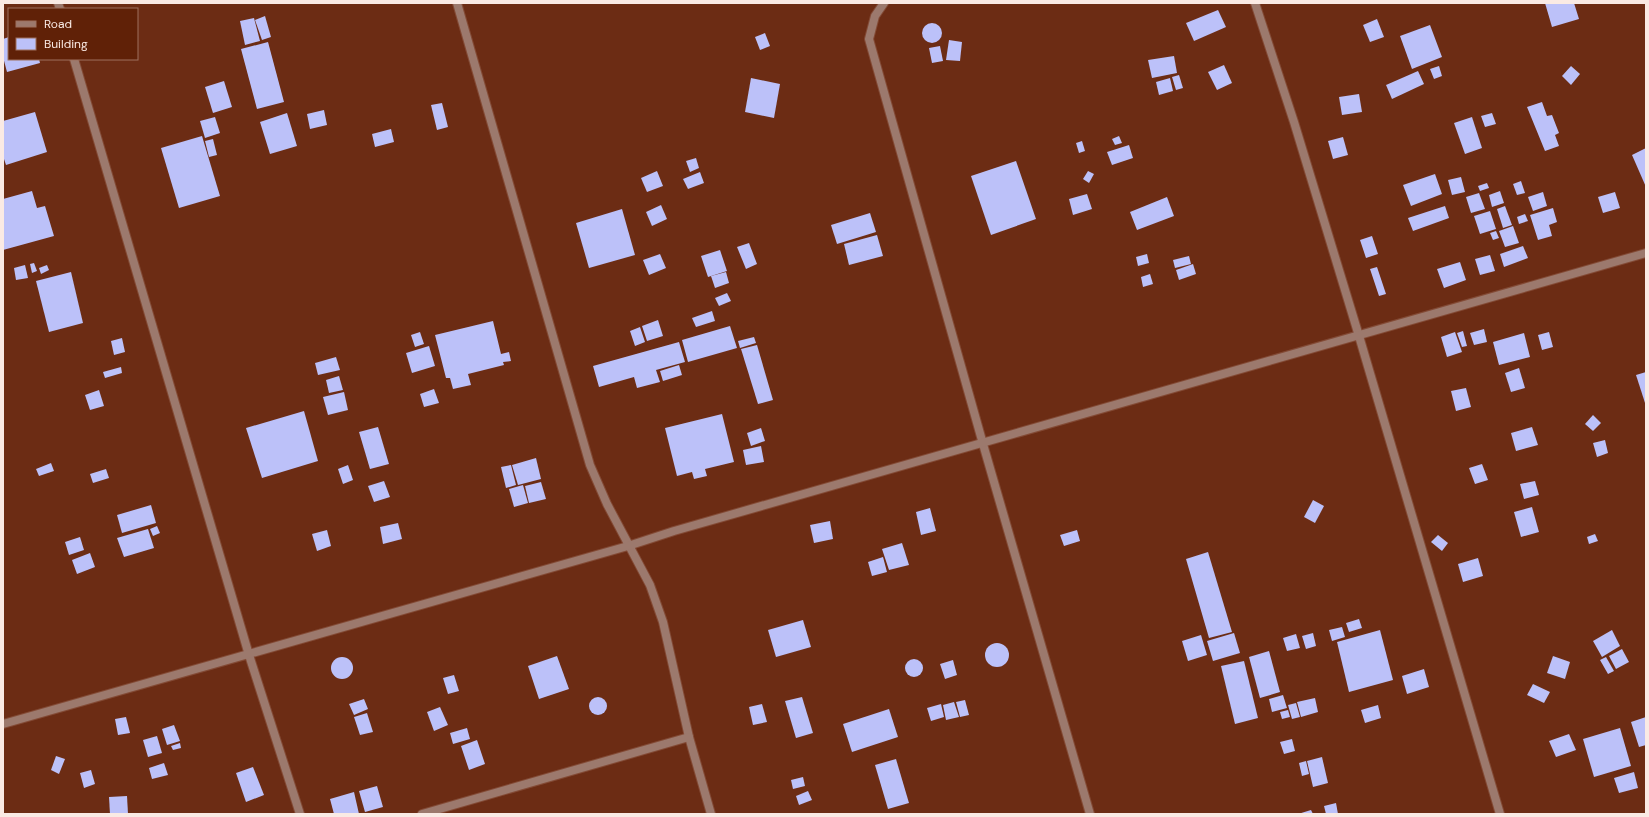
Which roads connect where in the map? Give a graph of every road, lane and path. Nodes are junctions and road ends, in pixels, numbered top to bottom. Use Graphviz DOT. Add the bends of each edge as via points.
graph roads {
  1 [pos="457,3"];
  2 [pos="884,3"];
  3 [pos="1255,3"];
  4 [pos="74,60"];
  5 [pos="1646,254"];
  6 [pos="1359,336"];
  7 [pos="983,444"];
  8 [pos="628,546"];
  9 [pos="249,655"];
  10 [pos="3,724"];
  11 [pos="689,737"];
  12 [pos="300,814"];
  13 [pos="422,814"];
  14 [pos="711,814"];
  15 [pos="1090,814"];
  16 [pos="1500,814"];
  1 -- 8 [label="street" via="590,464"];
  2 -- 7 [label="street" via="874,16 869,39"];
  3 -- 6 [label="street"];
  4 -- 9 [label="street"];
  5 -- 6 [label="street"];
  6 -- 7 [label="street"];
  6 -- 16 [label="street"];
  7 -- 8 [label="street"];
  7 -- 15 [label="street"];
  8 -- 9 [label="street"];
  8 -- 11 [label="street" via="650,585 663,622"];
  9 -- 10 [label="street"];
  9 -- 12 [label="street"];
  11 -- 13 [label="street"];
  11 -- 14 [label="street"];
}
